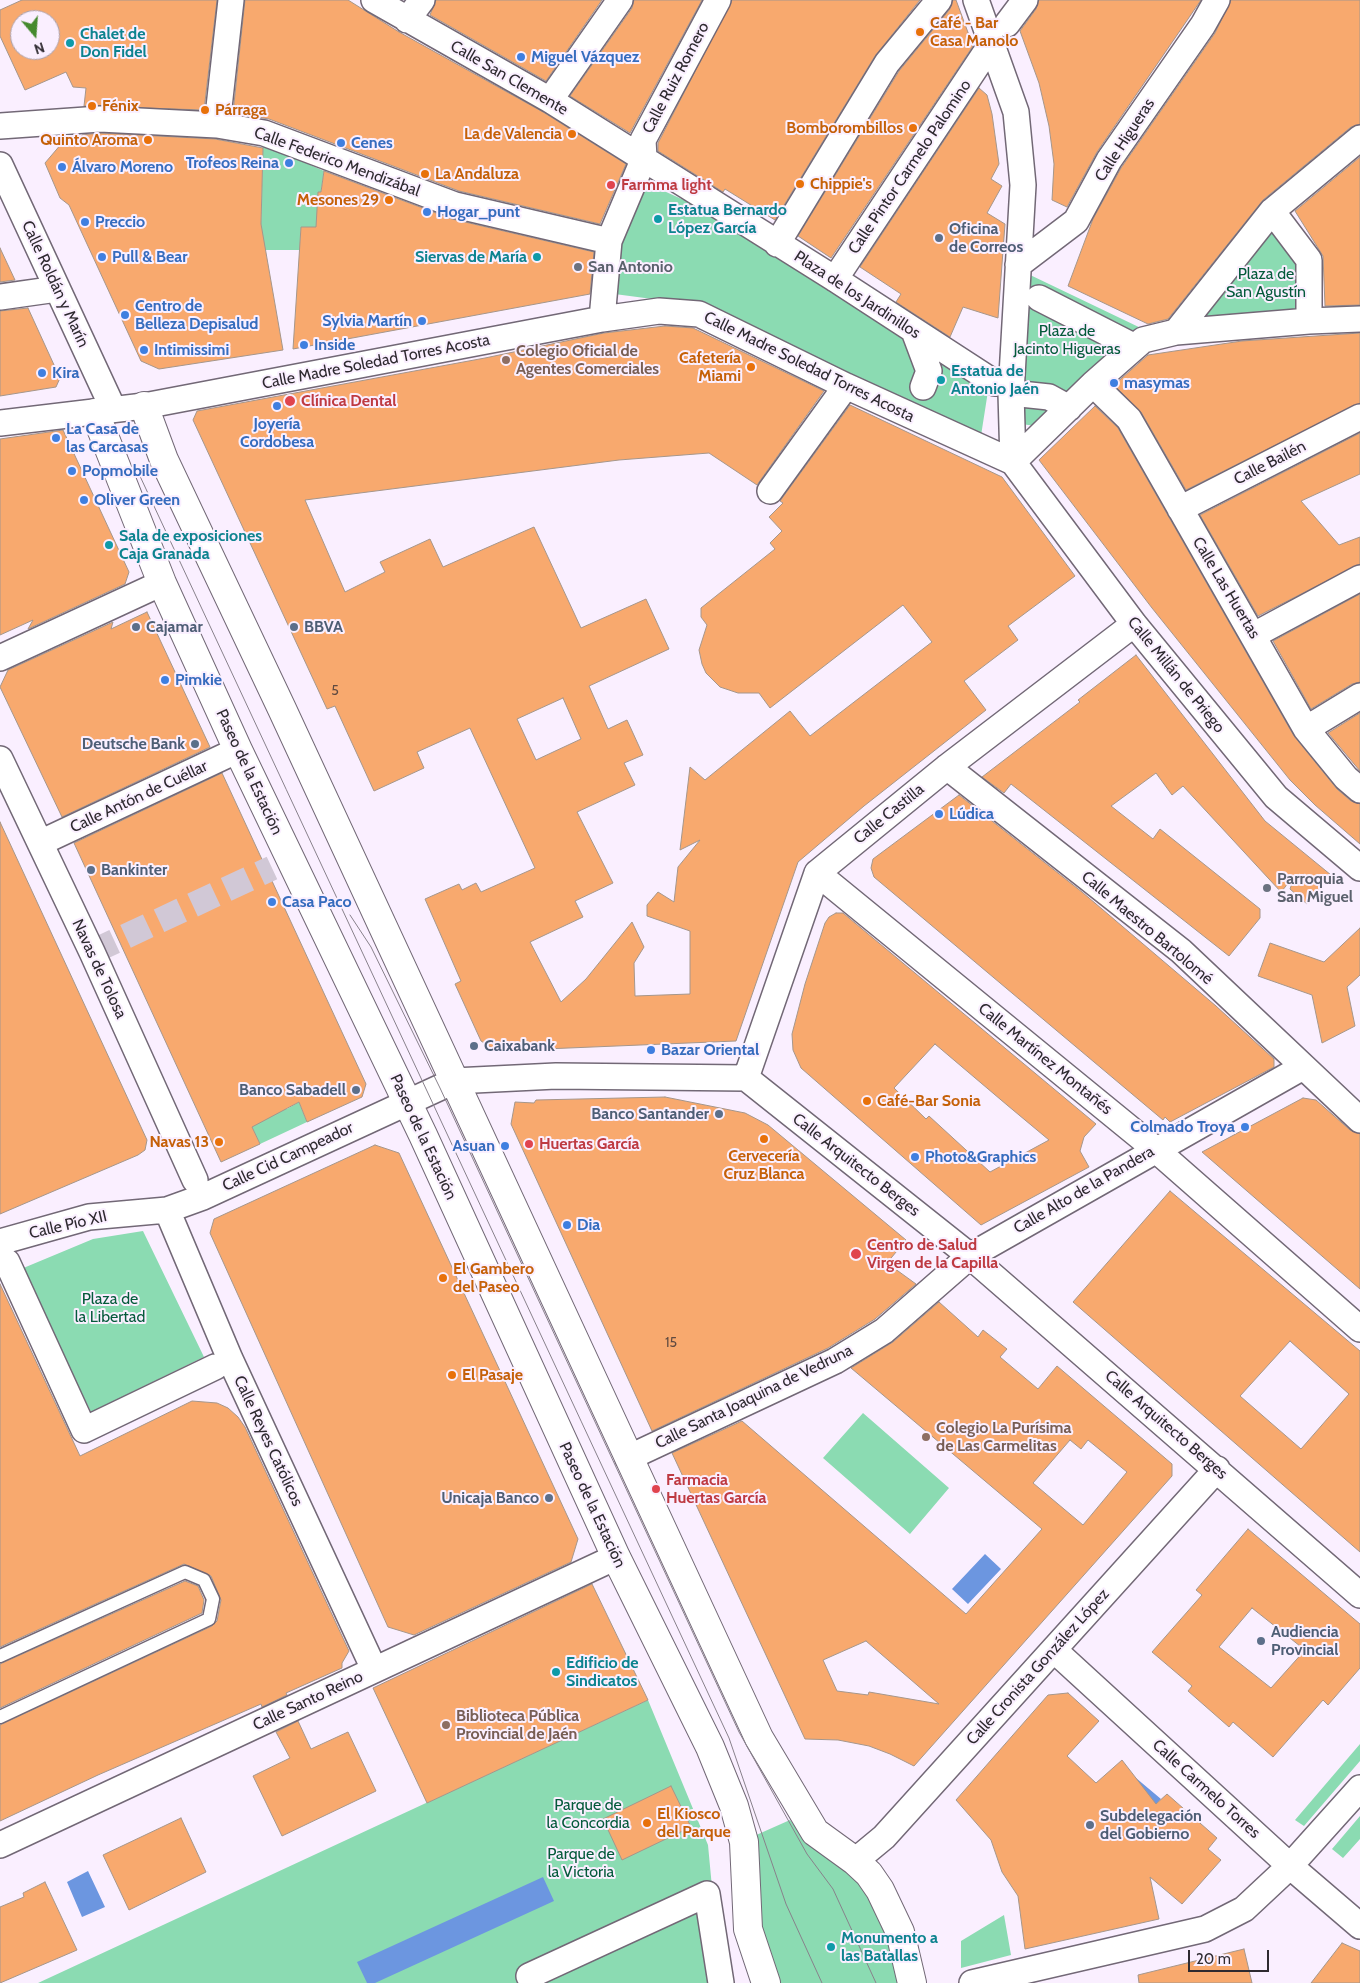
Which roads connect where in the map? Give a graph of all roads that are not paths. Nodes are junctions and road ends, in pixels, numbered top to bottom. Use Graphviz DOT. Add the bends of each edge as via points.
graph roads {
  1 [pos="231,0"];
  2 [pos="374,0"];
  3 [pos="422,0"];
  4 [pos="620,0"];
  5 [pos="718,0"];
  6 [pos="939,0"];
  7 [pos="976,0"];
  8 [pos="1025,0"];
  9 [pos="1218,0"];
  10 [pos="407,20"];
  11 [pos="1007,24"];
  12 [pos="984,55"];
  13 [pos="550,100"];
  14 [pos="217,125"];
  15 [pos="0,126"];
  16 [pos="1360,138"];
  17 [pos="644,158"];
  18 [pos="0,165"];
  19 [pos="1272,211"];
  20 [pos="609,240"];
  21 [pos="777,244"];
  22 [pos="1018,265"];
  23 [pos="835,279"];
  24 [pos="57,289"];
  25 [pos="0,297"];
  26 [pos="1039,298"];
  27 [pos="602,319"];
  28 [pos="1360,319"];
  29 [pos="1309,321"];
  30 [pos="914,331"];
  31 [pos="1176,332"];
  32 [pos="1134,347"];
  33 [pos="1093,384"];
  34 [pos="846,386"];
  35 [pos="924,387"];
  36 [pos="1003,388"];
  37 [pos="144,406"];
  38 [pos="102,408"];
  39 [pos="1069,408"];
  40 [pos="1360,417"];
  41 [pos="0,423"];
  42 [pos="1013,462"];
  43 [pos="770,491"];
  44 [pos="1180,509"];
  45 [pos="1360,578"];
  46 [pos="162,583"];
  47 [pos="1134,624"];
  48 [pos="1254,635"];
  49 [pos="0,658"];
  50 [pos="1360,696"];
  51 [pos="1306,729"];
  52 [pos="238,750"];
  53 [pos="0,759"];
  54 [pos="946,767"];
  55 [pos="1360,790"];
  56 [pos="40,843"];
  57 [pos="1360,868"];
  58 [pos="818,873"];
  59 [pos="1303,1067"];
  60 [pos="746,1078"];
  61 [pos="454,1081"];
  62 [pos="408,1102"];
  63 [pos="1360,1120"];
  64 [pos="1155,1149"];
  65 [pos="195,1180"];
  66 [pos="167,1210"];
  67 [pos="4,1252"];
  68 [pos="970,1256"];
  69 [pos="1360,1329"];
  70 [pos="214,1367"];
  71 [pos="628,1458"];
  72 [pos="1217,1469"];
  73 [pos="616,1557"];
  74 [pos="1360,1595"];
  75 [pos="1054,1650"];
  76 [pos="0,1656"];
  77 [pos="374,1670"];
  78 [pos="0,1717"];
  79 [pos="1360,1788"];
  80 [pos="0,1845"];
  81 [pos="855,1861"];
  82 [pos="1290,1866"];
  83 [pos="1360,1926"];
  84 [pos="529,1976"];
  85 [pos="721,1983"];
  86 [pos="766,1983"];
  87 [pos="912,1983"];
  88 [pos="972,1983"];
  1 -- 14 [label="street"];
  2 -- 10 [label="street, Calle San Clemente"];
  3 -- 10 [label="street"];
  4 -- 13 [label="street"];
  5 -- 17 [label="street, Calle Ruiz Romero" via="643,140"];
  6 -- 21 [label="street" via="887,63"];
  7 -- 22 [label="street" via="1016,112 1024,185"];
  8 -- 11 [label="street"];
  9 -- 22 [label="street, Calle Higueras" via="1109,160 1076,221"];
  10 -- 13 [label="street, Calle San Clemente"];
  12 -- 23 [label="street, Calle Pintor Carmelo Palomino"];
  13 -- 17 [label="street, Calle San Clemente"];
  14 -- 15 [label="street, Calle Federico Mendizábal" via="100,119"];
  14 -- 20 [label="street, Calle Federico Mendizábal" via="264,133 455,205"];
  16 -- 19 [label="street"];
  17 -- 20 [label="street, Calle Ruiz Romero"];
  17 -- 21 [label="street, Plaza de los Jardinillos"];
  18 -- 24 [label="street, Calle Roldán y Marín"];
  19 -- 29 [label="street" via="1309,260"];
  19 -- 31 [label="street"];
  20 -- 27 [label="street, Calle Ruiz Romero"];
  21 -- 23 [label="street, Plaza de los Jardinillos"];
  22 -- 36 [label="street"];
  23 -- 30 [label="street, Plaza de los Jardinillos"];
  24 -- 25 [label="street"];
  24 -- 38 [label="street, Calle Roldán y Marín"];
  26 -- 32 [label="street"];
  27 -- 34 [label="street, Calle Madre Soledad Torres Acosta" via="659,311 699,314"];
  27 -- 37 [label="street, Calle Madre Soledad Torres Acosta"];
  28 -- 29 [label="street"];
  29 -- 31 [label="street"];
  30 -- 35 [label="street" via="929,371"];
  30 -- 36 [label="street, Plaza de los Jardinillos"];
  31 -- 32 [label="street" via="1143,340"];
  32 -- 33 [label="street"];
  33 -- 39 [label="street"];
  33 -- 44 [label="street, Calle Las Huertas" via="1129,419"];
  34 -- 42 [label="street, Calle Madre Soledad Torres Acosta"];
  34 -- 43 [label="street"];
  36 -- 39 [label="street" via="1049,397"];
  36 -- 42 [label="street"];
  37 -- 38 [label="street, Calle Madre Soledad Torres Acosta"];
  37 -- 61 [label="main road" via="164,460"];
  38 -- 41 [label="street, Calle Madre Soledad Torres Acosta"];
  38 -- 46 [label="main road, Paseo de la Estación"];
  39 -- 42 [label="street"];
  40 -- 44 [label="street, Calle Bailén"];
  42 -- 47 [label="street, Calle Millán de Priego"];
  44 -- 48 [label="street, Calle Las Huertas"];
  45 -- 48 [label="street"];
  46 -- 49 [label="street"];
  46 -- 52 [label="main road, Paseo de la Estación"];
  47 -- 54 [label="street, Calle Castilla"];
  47 -- 57 [label="street, Calle Millán de Priego" via="1276,797"];
  48 -- 51 [label="street, Calle Las Huertas"];
  50 -- 51 [label="street"];
  51 -- 55 [label="street, Calle Las Huertas" via="1346,778"];
  52 -- 56 [label="street, Calle Antón de Cuéllar"];
  52 -- 62 [label="main road, Paseo de la Estación"];
  53 -- 56 [label="street, Navas de Tolosa"];
  54 -- 58 [label="street, Calle Castilla"];
  54 -- 59 [label="street, Calle Maestro Bartolomé" via="1182,951"];
  56 -- 65 [label="street, Navas de Tolosa"];
  58 -- 60 [label="street"];
  58 -- 64 [label="street, Calle Martínez Montañés"];
  59 -- 63 [label="street, Calle Maestro Bartolomé"];
  59 -- 64 [label="street, Calle Alto de la Pandera"];
  60 -- 61 [label="street" via="556,1076"];
  60 -- 68 [label="street, Calle Arquitecto Berges"];
  61 -- 62 [label="street"];
  61 -- 71 [label="main road"];
  62 -- 66 [label="street, Calle Cid Campeador"];
  62 -- 73 [label="main road, Paseo de la Estación"];
  64 -- 68 [label="street, Calle Alto de la Pandera"];
  64 -- 69 [label="street, Calle Martínez Montañés"];
  66 -- 67 [label="street, Calle Pío XII" via="89,1217"];
  66 -- 77 [label="street, Calle Reyes Católicos" via="230,1359"];
  67 -- 70 [label="street" via="84,1430"];
  68 -- 71 [label="street, Calle Santa Joaquina de Vedruna" via="884,1331 836,1361"];
  68 -- 72 [label="street, Calle Arquitecto Berges"];
  71 -- 81 [label="main road" via="759,1738 815,1832"];
  72 -- 74 [label="street, Calle Arquitecto Berges"];
  72 -- 75 [label="street, Calle Cronista González López"];
  73 -- 77 [label="street, Calle Santo Reino"];
  73 -- 86 [label="main road, Paseo de la Estación" via="710,1747 734,1806 747,1862 748,1929"];
  75 -- 81 [label="street, Calle Cronista González López" via="884,1837"];
  75 -- 82 [label="street, Calle Carmelo Torres"];
  76 -- 78 [label="lane" via="186,1572 204,1580 213,1599 210,1619"];
  77 -- 80 [label="street, Calle Santo Reino"];
  79 -- 82 [label="street"];
  81 -- 87 [label="main road" via="869,1874 890,1909 906,1950"];
  82 -- 83 [label="street, Calle Carmelo Torres"];
  82 -- 88 [label="street" via="1244,1909 1205,1928"];
  84 -- 85 [label="street" via="706,1894"];
}
